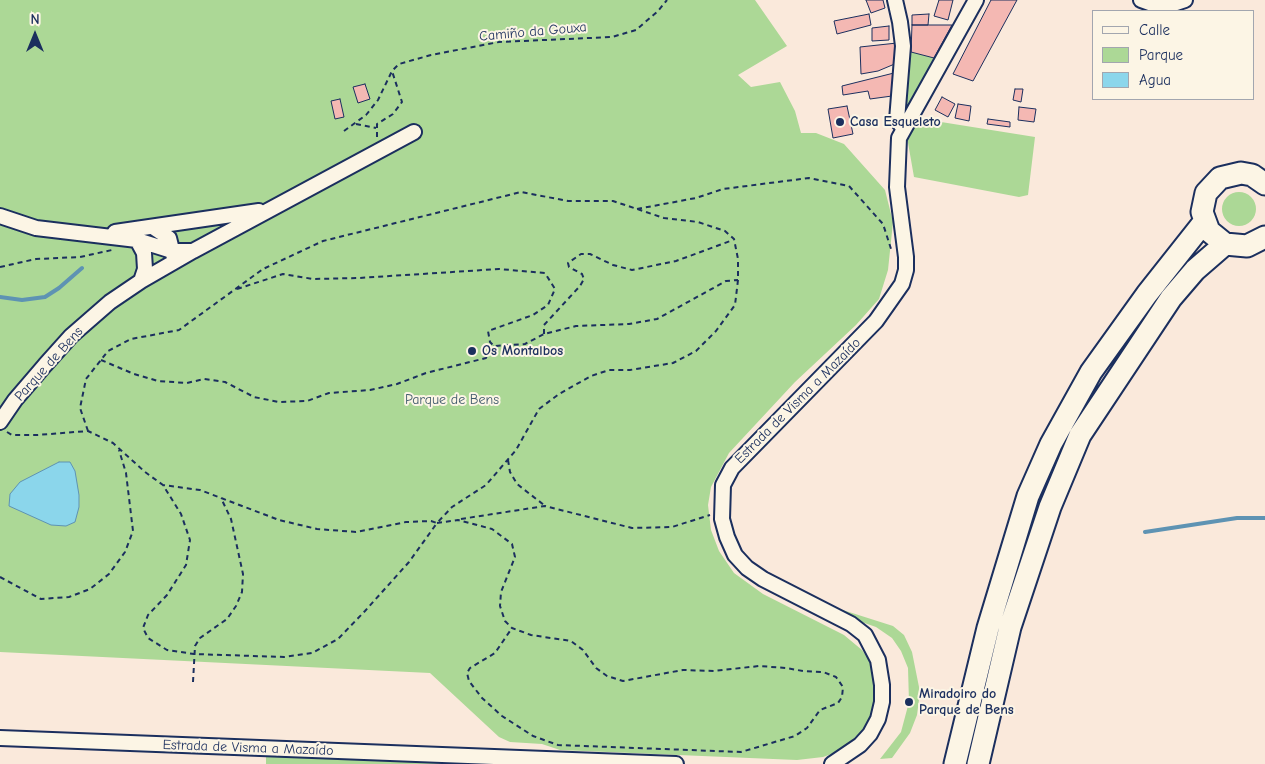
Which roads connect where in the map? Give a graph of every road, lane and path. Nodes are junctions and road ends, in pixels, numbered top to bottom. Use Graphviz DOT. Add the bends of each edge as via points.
graph roads {
  1 [pos="667,0"];
  2 [pos="895,0"];
  3 [pos="976,0"];
  4 [pos="1141,0"];
  5 [pos="1185,0"];
  6 [pos="392,71"];
  7 [pos="356,124"];
  8 [pos="904,129"];
  9 [pos="344,131"];
  10 [pos="414,132"];
  11 [pos="1261,175"];
  12 [pos="638,209"];
  13 [pos="268,210"];
  14 [pos="0,216"];
  15 [pos="1204,222"];
  16 [pos="154,228"];
  17 [pos="99,234"];
  18 [pos="121,237"];
  19 [pos="1265,237"];
  20 [pos="734,239"];
  21 [pos="137,240"];
  22 [pos="1225,244"];
  23 [pos="174,256"];
  24 [pos="906,264"];
  25 [pos="0,266"];
  26 [pos="738,280"];
  27 [pos="141,281"];
  28 [pos="232,291"];
  29 [pos="544,334"];
  30 [pos="494,346"];
  31 [pos="101,360"];
  32 [pos="3,427"];
  33 [pos="88,432"];
  34 [pos="118,448"];
  35 [pos="508,460"];
  36 [pos="163,484"];
  37 [pos="221,498"];
  38 [pos="545,506"];
  39 [pos="721,508"];
  40 [pos="458,520"];
  41 [pos="437,524"];
  42 [pos="0,577"];
  43 [pos="512,628"];
  44 [pos="194,654"];
  45 [pos="193,682"];
  46 [pos="0,738"];
  47 [pos="676,764"];
  48 [pos="832,764"];
  49 [pos="955,764"];
  50 [pos="978,764"];
  1 -- 6 [label="path, Camiño da Gouxa" via="636,30 612,37 500,42 431,55 399,64"];
  2 -- 8 [label="street" via="903,46 896,120"];
  3 -- 8 [label="street, Estrada de Visma a Mazaído"];
  4 -- 5 [label="street" via="1164,4"];
  6 -- 7 [label="path" via="378,100"];
  6 -- 7 [label="path" via="402,102 376,128"];
  7 -- 9 [label="path"];
  8 -- 24 [label="street, Estrada de Visma a Mazaído" via="897,148 897,177"];
  10 -- 13 [label="street, Parque de Bens"];
  11 -- 15 [label="highway" via="1231,174 1212,185 1203,202"];
  12 -- 20 [label="path" via="664,218 698,222 725,231"];
  12 -- 24 [label="path" via="696,198 723,189 809,178 849,186 882,224 895,262"];
  12 -- 28 [label="path" via="613,201 568,201 521,192 323,241 263,269"];
  13 -- 16 [label="street"];
  13 -- 23 [label="street, Parque de Bens" via="193,251"];
  14 -- 17 [label="street" via="36,228"];
  15 -- 22 [label="highway" via="1212,235"];
  15 -- 49 [label="highway" via="1091,372 1051,444 1028,496 994,610"];
  16 -- 17 [label="street"];
  16 -- 23 [label="street" via="169,238"];
  17 -- 18 [label="street"];
  18 -- 21 [label="street"];
  18 -- 25 [label="path" via="121,244 111,252"];
  19 -- 22 [label="highway" via="1247,246"];
  20 -- 26 [label="path"];
  20 -- 29 [label="path" via="676,261 632,270 582,254 568,263 584,278 544,325"];
  21 -- 23 [label="street"];
  21 -- 27 [label="street" via="144,253 145,269"];
  22 -- 50 [label="highway" via="1195,270 1171,298 1080,435 1050,507 1010,627"];
  23 -- 27 [label="street, Parque de Bens"];
  24 -- 39 [label="street, Estrada de Visma a Mazaído" via="902,284 876,321 732,468 723,486"];
  26 -- 29 [label="path" via="726,281 657,319 629,324 576,326"];
  26 -- 35 [label="path" via="735,305 696,351 673,363 609,370 559,394 539,409"];
  27 -- 32 [label="street, Parque de Bens" via="110,302 71,336 28,383"];
  28 -- 30 [label="path" via="283,274 313,279 359,278 499,269 545,274 555,289 548,305 533,315 488,331"];
  28 -- 31 [label="path" via="179,330 130,339 108,351"];
  29 -- 30 [label="path" via="525,344"];
  30 -- 31 [label="path" via="486,358 397,384 329,393 307,402 279,402 254,397 226,382 158,380"];
  31 -- 33 [label="path" via="86,379 80,408"];
  32 -- 33 [label="path" via="12,435"];
  33 -- 34 [label="path"];
  34 -- 36 [label="path"];
  34 -- 42 [label="path" via="126,473 133,530 125,552 109,574 90,589 69,597 40,599"];
  35 -- 38 [label="path" via="517,484"];
  35 -- 41 [label="path" via="486,485 452,507"];
  36 -- 37 [label="path" via="200,490"];
  36 -- 44 [label="path" via="181,514 190,540 186,565 167,595 148,615 143,628 148,638 166,650"];
  37 -- 41 [label="path" via="280,520 317,529 356,532 406,522 431,520"];
  37 -- 44 [label="path" via="231,519 243,574 242,592 227,619 200,638"];
  38 -- 39 [label="path" via="632,528 672,527 709,516"];
  38 -- 40 [label="path"];
  39 -- 48 [label="street, Estrada de Visma a Mazaído" via="727,537 735,555 747,568 763,580 851,624 864,635 878,660 882,685 878,719 860,745"];
  40 -- 41 [label="path"];
  40 -- 43 [label="path" via="492,528 512,544 515,557 501,592 500,606 505,621"];
  41 -- 44 [label="path" via="409,562 338,639 312,653 284,657"];
  43 -- 43 [label="path" via="531,635 571,641 583,650 596,668 623,681 683,670 714,671 759,666 823,672 836,677 842,687 842,697 838,703 820,710 795,736 741,752 558,744 533,736 502,716 469,681 467,673 470,668 495,653"];
  44 -- 45 [label="path"];
  46 -- 47 [label="street, Estrada de Visma a Mazaído"];
}
